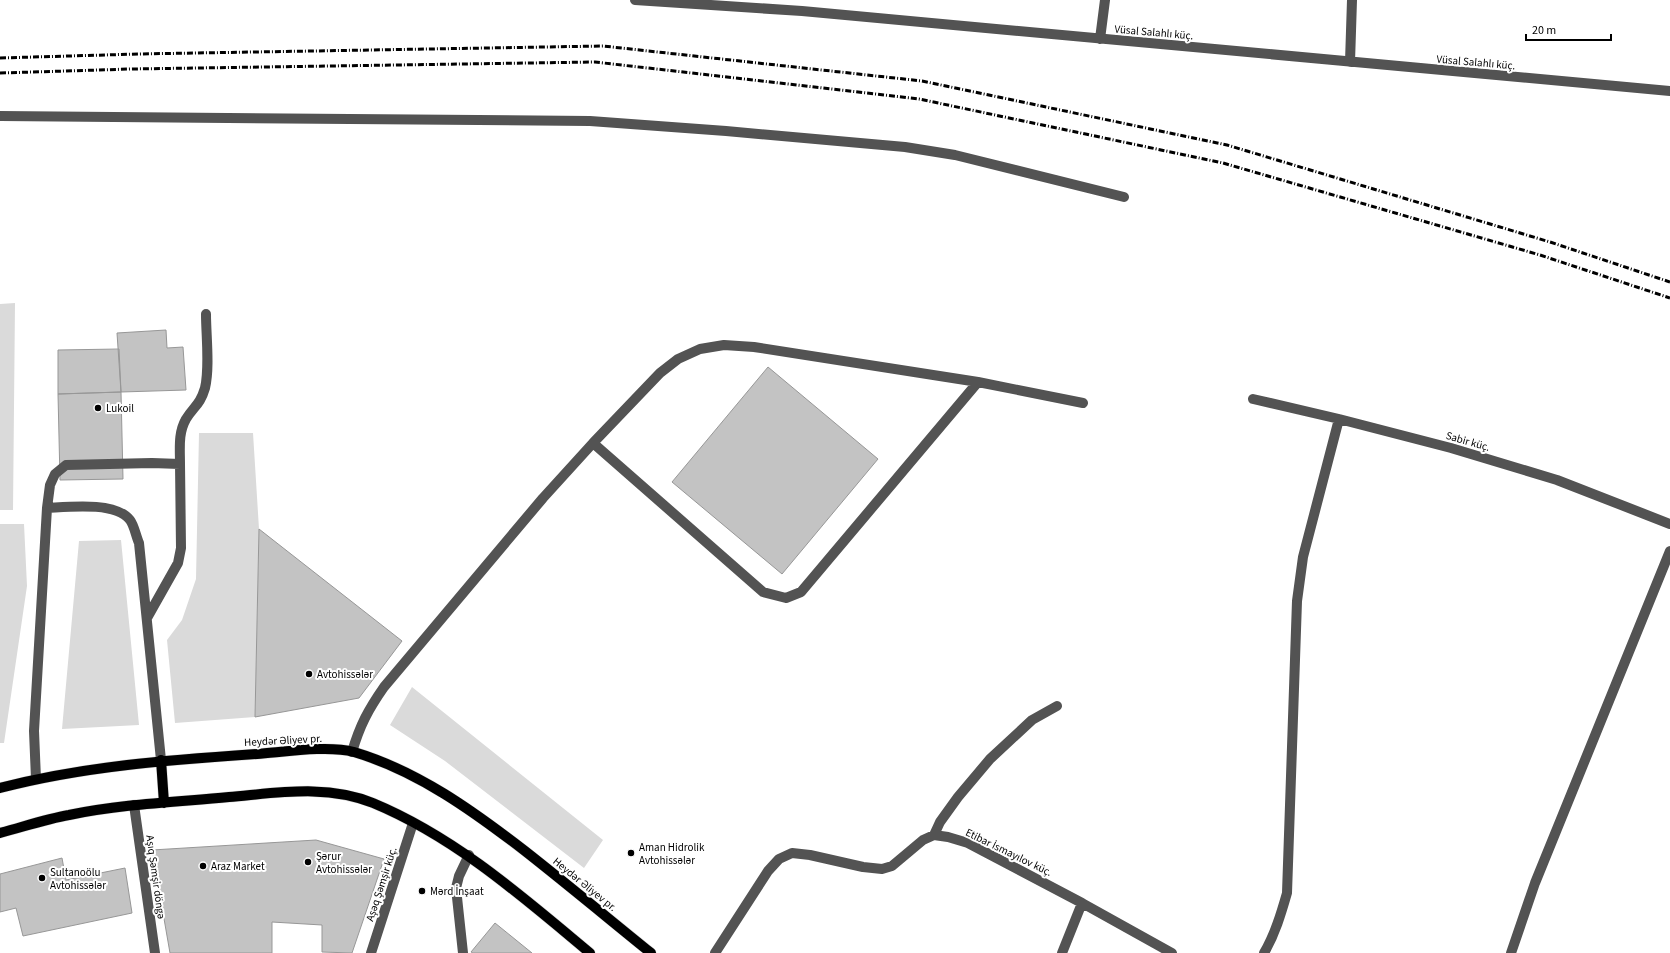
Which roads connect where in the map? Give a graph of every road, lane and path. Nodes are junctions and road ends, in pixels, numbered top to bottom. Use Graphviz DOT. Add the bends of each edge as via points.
graph roads {
  1 [pos="635,0"];
  2 [pos="1105,0"];
  3 [pos="1352,0"];
  4 [pos="1100,39"];
  5 [pos="1350,62"];
  6 [pos="1670,91"];
  7 [pos="0,116"];
  8 [pos="1124,197"];
  9 [pos="206,314"];
  10 [pos="978,382"];
  11 [pos="1253,399"];
  12 [pos="1083,403"];
  13 [pos="1339,419"];
  14 [pos="593,443"];
  15 [pos="180,464"];
  16 [pos="46,508"];
  17 [pos="1670,524"];
  18 [pos="1670,550"];
  19 [pos="147,618"];
  20 [pos="1057,706"];
  21 [pos="352,752"];
  22 [pos="161,760"];
  23 [pos="36,779"];
  24 [pos="0,788"];
  25 [pos="164,803"];
  26 [pos="134,805"];
  27 [pos="413,823"];
  28 [pos="0,833"];
  29 [pos="934,835"];
  30 [pos="469,856"];
  31 [pos="1082,903"];
  32 [pos="155,953"];
  33 [pos="371,953"];
  34 [pos="462,953"];
  35 [pos="590,953"];
  36 [pos="651,953"];
  37 [pos="716,953"];
  38 [pos="1062,953"];
  39 [pos="1172,953"];
  40 [pos="1264,953"];
  41 [pos="1511,953"];
  1 -- 4 [label="street, Vüsal Salahlı küç." via="802,11"];
  2 -- 4 [label="street"];
  3 -- 5 [label="street"];
  4 -- 5 [label="street, Vüsal Salahlı küç."];
  5 -- 6 [label="street, Vüsal Salahlı küç."];
  7 -- 8 [label="street" via="605,122 905,147 955,155"];
  9 -- 15 [label="street" via="205,386 199,403 186,419 180,435"];
  10 -- 12 [label="street"];
  10 -- 14 [label="street" via="754,347 724,345 700,349 678,359 660,373"];
  10 -- 14 [label="street" via="801,592 786,598 763,592"];
  11 -- 13 [label="street, Sabir küç."];
  13 -- 17 [label="street, Sabir küç." via="1451,448 1557,480"];
  13 -- 40 [label="street" via="1303,557 1297,601 1287,893 1280,918"];
  14 -- 21 [label="street" via="511,535 384,687 367,711"];
  15 -- 16 [label="street" via="66,465 55,474 50,485"];
  15 -- 19 [label="street" via="178,563"];
  16 -- 19 [label="street" via="92,506 115,510 130,520 139,543"];
  16 -- 23 [label="street" via="34,731"];
  18 -- 41 [label="street" via="1535,883"];
  19 -- 22 [label="street"];
  20 -- 29 [label="street" via="1032,720 990,759 958,797"];
  21 -- 22 [label="main road, Heydər Əliyev pr." via="319,749"];
  21 -- 36 [label="main road, Heydər Əliyev pr." via="394,767 432,786 487,822"];
  22 -- 23 [label="main road, Heydər Əliyev pr."];
  22 -- 25 [label="main road"];
  23 -- 24 [label="main road, Heydər Əliyev pr."];
  25 -- 26 [label="main road"];
  25 -- 27 [label="main road" via="309,790 339,793 372,803"];
  26 -- 28 [label="main road" via="68,815"];
  26 -- 32 [label="street, Aşıq Şəmşir döngə"];
  27 -- 30 [label="main road"];
  27 -- 33 [label="street, Aşəq Şəmşir küç."];
  29 -- 31 [label="street, Etibar İsmayılov küç." via="968,843"];
  29 -- 37 [label="street" via="923,840 892,866 882,869 792,853 779,859 768,871"];
  30 -- 34 [label="street" via="456,888"];
  30 -- 35 [label="main road"];
  31 -- 38 [label="street"];
  31 -- 39 [label="street, Etibar İsmayılov küç."];
}
